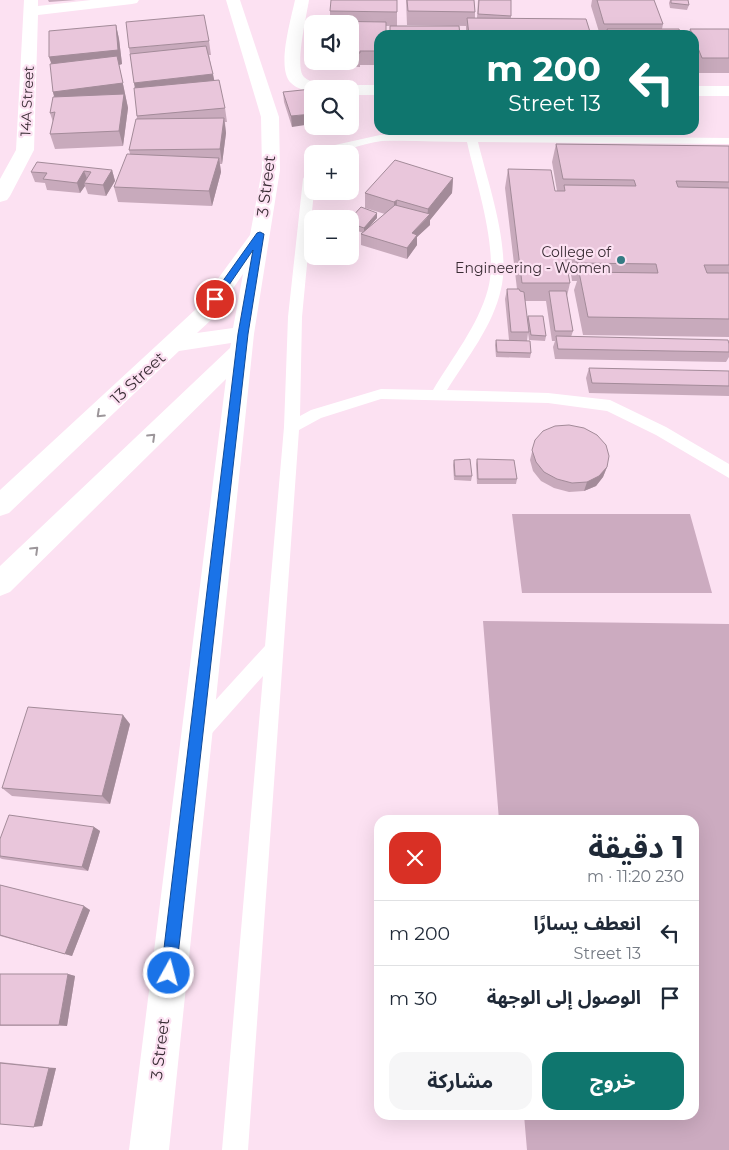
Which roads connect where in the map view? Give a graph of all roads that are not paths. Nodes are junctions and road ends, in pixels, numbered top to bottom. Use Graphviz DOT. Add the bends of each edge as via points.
graph roads {
  1 [pos="132,0"];
  2 [pos="232,0"];
  3 [pos="302,0"];
  4 [pos="31,5"];
  5 [pos="304,83"];
  6 [pos="359,90"];
  7 [pos="374,90"];
  8 [pos="699,91"];
  9 [pos="729,91"];
  10 [pos="472,139"];
  11 [pos="729,141"];
  12 [pos="347,145"];
  13 [pos="0,196"];
  14 [pos="307,200"];
  15 [pos="260,234"];
  16 [pos="242,342"];
  17 [pos="173,344"];
  18 [pos="437,395"];
  19 [pos="292,427"];
  20 [pos="729,472"];
  21 [pos="0,506"];
  22 [pos="1,578"];
  23 [pos="273,651"];
  24 [pos="196,737"];
  25 [pos="148,1150"];
  26 [pos="235,1150"];
  1 -- 4 [label="street"];
  2 -- 15 [label="street, 3 Street" via="270,117 271,170"];
  3 -- 5 [label="street" via="292,63 293,74"];
  4 -- 13 [label="street, 14A Street" via="24,150"];
  6 -- 7 [label="street"];
  8 -- 9 [label="street"];
  10 -- 11 [label="lane"];
  10 -- 12 [label="lane" via="380,138"];
  10 -- 18 [label="lane" via="497,255 495,288 483,318"];
  14 -- 19 [label="lane" via="295,317"];
  15 -- 16 [label="street, 3 Street"];
  15 -- 17 [label="street, 13 Street" via="203,315"];
  16 -- 17 [label="street"];
  22 -- 16 [label="street, one-way"];
  16 -- 24 [label="street, 3 Street"];
  17 -- 21 [label="street, 13 Street, one-way"];
  18 -- 19 [label="lane" via="381,394 316,414"];
  18 -- 20 [label="lane" via="548,398 610,406"];
  19 -- 23 [label="lane"];
  23 -- 24 [label="lane"];
  23 -- 26 [label="lane"];
  24 -- 25 [label="street, 3 Street"];
}
